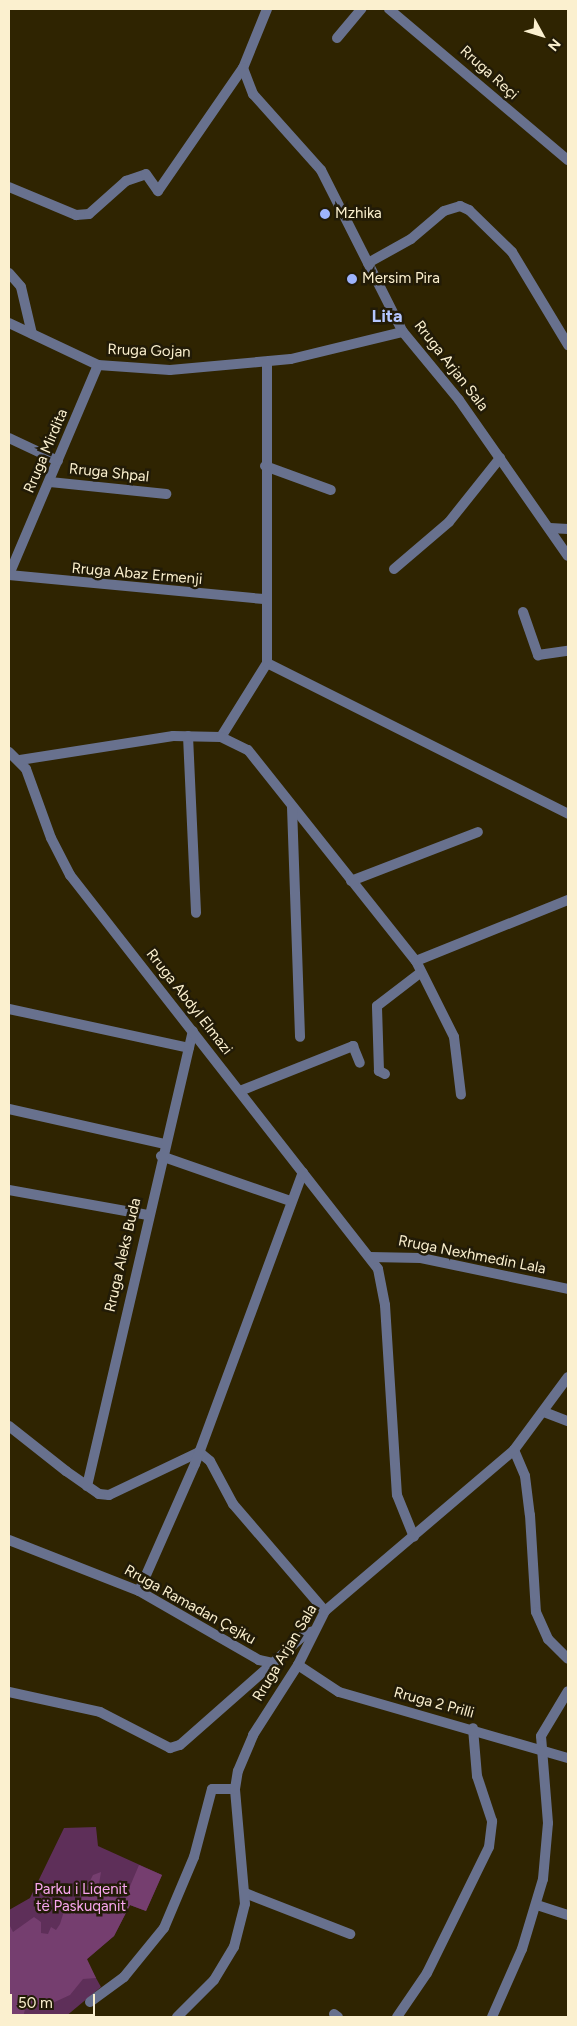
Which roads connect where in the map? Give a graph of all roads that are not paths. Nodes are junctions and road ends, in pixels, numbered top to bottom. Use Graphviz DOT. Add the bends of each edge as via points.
graph roads {
  1 [pos="267,9"];
  2 [pos="361,9"];
  3 [pos="389,9"];
  4 [pos="337,38"];
  5 [pos="243,68"];
  6 [pos="568,160"];
  7 [pos="9,187"];
  8 [pos="368,263"];
  9 [pos="9,273"];
  10 [pos="9,323"];
  11 [pos="403,332"];
  12 [pos="32,334"];
  13 [pos="568,345"];
  14 [pos="267,362"];
  15 [pos="98,364"];
  16 [pos="9,438"];
  17 [pos="500,458"];
  18 [pos="58,462"];
  19 [pos="265,466"];
  20 [pos="50,482"];
  21 [pos="331,490"];
  22 [pos="166,494"];
  23 [pos="550,528"];
  24 [pos="568,529"];
  25 [pos="568,556"];
  26 [pos="394,569"];
  27 [pos="9,575"];
  28 [pos="264,599"];
  29 [pos="523,612"];
  30 [pos="568,651"];
  31 [pos="267,663"];
  32 [pos="188,736"];
  33 [pos="221,737"];
  34 [pos="9,752"];
  35 [pos="20,760"];
  36 [pos="292,807"];
  37 [pos="568,814"];
  38 [pos="478,832"];
  39 [pos="350,881"];
  40 [pos="568,900"];
  41 [pos="196,913"];
  42 [pos="416,961"];
  43 [pos="420,973"];
  44 [pos="9,1009"];
  45 [pos="193,1031"];
  46 [pos="300,1037"];
  47 [pos="188,1048"];
  48 [pos="360,1063"];
  49 [pos="385,1074"];
  50 [pos="240,1091"];
  51 [pos="461,1095"];
  52 [pos="9,1109"];
  53 [pos="164,1144"];
  54 [pos="161,1156"];
  55 [pos="303,1172"];
  56 [pos="9,1190"];
  57 [pos="290,1201"];
  58 [pos="148,1215"];
  59 [pos="370,1257"];
  60 [pos="568,1290"];
  61 [pos="568,1377"];
  62 [pos="544,1412"];
  63 [pos="568,1421"];
  64 [pos="9,1426"];
  65 [pos="514,1450"];
  66 [pos="199,1452"];
  67 [pos="87,1486"];
  68 [pos="414,1537"];
  69 [pos="9,1540"];
  70 [pos="138,1591"];
  71 [pos="325,1611"];
  72 [pos="314,1631"];
  73 [pos="568,1659"];
  74 [pos="273,1663"];
  75 [pos="298,1665"];
  76 [pos="568,1691"];
  77 [pos="9,1692"];
  78 [pos="473,1728"];
  79 [pos="542,1750"];
  80 [pos="568,1758"];
  81 [pos="235,1789"];
  82 [pos="245,1893"];
  83 [pos="537,1905"];
  84 [pos="568,1915"];
  85 [pos="350,1934"];
  86 [pos="90,2002"];
  87 [pos="177,2017"];
  88 [pos="397,2017"];
  89 [pos="492,2017"];
  1 -- 5 [label="street"];
  2 -- 4 [label="street"];
  3 -- 6 [label="street, Rruga Reçi"];
  5 -- 7 [label="street" via="158,191 146,174 126,181 90,214 76,215"];
  5 -- 8 [label="street, Rruga Arjan Sala" via="261,107 333,187"];
  8 -- 11 [label="street, Rruga Arjan Sala"];
  8 -- 13 [label="street" via="411,239 444,211 460,206 469,210 512,252"];
  9 -- 12 [label="street" via="21,287"];
  10 -- 12 [label="street, Rruga Gojan"];
  11 -- 14 [label="street, Rruga Gojan"];
  11 -- 17 [label="street, Rruga Arjan Sala"];
  12 -- 15 [label="street, Rruga Gojan"];
  14 -- 15 [label="street, Rruga Gojan" via="170,370"];
  14 -- 19 [label="street"];
  15 -- 18 [label="street, Rruga Mirdita"];
  16 -- 18 [label="street"];
  17 -- 23 [label="street, Rruga Arjan Sala"];
  17 -- 26 [label="street" via="449,522"];
  18 -- 20 [label="street, Rruga Mirdita"];
  19 -- 21 [label="street"];
  19 -- 28 [label="street"];
  20 -- 22 [label="street, Rruga Shpal"];
  20 -- 27 [label="street, Rruga Mirdita"];
  23 -- 24 [label="street"];
  23 -- 25 [label="street, Rruga Arjan Sala"];
  27 -- 28 [label="street, Rruga Abaz Ermenji"];
  28 -- 31 [label="street"];
  29 -- 30 [label="street" via="538,655"];
  31 -- 33 [label="street"];
  31 -- 37 [label="street"];
  32 -- 33 [label="street"];
  32 -- 35 [label="street"];
  32 -- 41 [label="street"];
  33 -- 36 [label="street" via="248,750"];
  34 -- 35 [label="street"];
  35 -- 45 [label="street, Rruga Abdyl Elmazi" via="70,875"];
  36 -- 39 [label="street"];
  36 -- 46 [label="street"];
  38 -- 39 [label="street"];
  39 -- 42 [label="street"];
  40 -- 42 [label="street"];
  42 -- 43 [label="street"];
  43 -- 49 [label="street" via="377,1006 379,1071"];
  43 -- 51 [label="street" via="454,1038"];
  44 -- 47 [label="street"];
  45 -- 47 [label="street, Rruga Aleks Buda"];
  45 -- 50 [label="street, Rruga Abdyl Elmazi"];
  47 -- 53 [label="street, Rruga Aleks Buda"];
  48 -- 50 [label="street" via="353,1046"];
  50 -- 55 [label="street, Rruga Abdyl Elmazi"];
  52 -- 53 [label="street"];
  53 -- 54 [label="street, Rruga Aleks Buda"];
  54 -- 57 [label="street"];
  54 -- 58 [label="street, Rruga Aleks Buda"];
  55 -- 57 [label="street"];
  55 -- 59 [label="street, Rruga Abdyl Elmazi"];
  56 -- 58 [label="street"];
  57 -- 66 [label="street"];
  58 -- 67 [label="street, Rruga Aleks Buda"];
  59 -- 60 [label="street, Rruga Nexhmedin Lala" via="421,1258"];
  59 -- 68 [label="street, Rruga Abdyl Elmazi" via="382,1281 396,1495"];
  61 -- 62 [label="street, Rruga Arjan Sala"];
  62 -- 63 [label="street"];
  62 -- 65 [label="street, Rruga Arjan Sala"];
  64 -- 67 [label="street"];
  65 -- 68 [label="street, Rruga Arjan Sala"];
  65 -- 73 [label="street" via="525,1476 536,1612 548,1639"];
  66 -- 67 [label="street" via="120,1492 99,1494"];
  66 -- 70 [label="street"];
  66 -- 71 [label="street" via="210,1461 233,1504"];
  68 -- 71 [label="street, Rruga Arjan Sala"];
  69 -- 70 [label="street, Rruga Ramadan Çejku"];
  70 -- 74 [label="street, Rruga Ramadan Çejku" via="259,1660"];
  71 -- 72 [label="street, Rruga Arjan Sala"];
  72 -- 74 [label="street" via="306,1633"];
  72 -- 75 [label="street, Rruga Arjan Sala"];
  74 -- 77 [label="street" via="180,1745 170,1748 100,1712"];
  75 -- 78 [label="street, Rruga 2 Prilli" via="339,1692"];
  75 -- 81 [label="street, Rruga Arjan Sala" via="253,1734"];
  76 -- 79 [label="street" via="545,1725"];
  78 -- 79 [label="street, Rruga 2 Prilli"];
  78 -- 88 [label="street" via="477,1776 492,1821 489,1847 428,1973"];
  79 -- 80 [label="street, Rruga 2 Prilli"];
  79 -- 83 [label="street" via="548,1824"];
  81 -- 82 [label="street, Rruga Arjan Sala"];
  81 -- 86 [label="street" via="212,1789 194,1857 164,1928 124,1977"];
  82 -- 85 [label="street"];
  82 -- 87 [label="street, Rruga Arjan Sala" via="241,1925 225,1966"];
  83 -- 84 [label="street"];
  83 -- 89 [label="street"];
}
